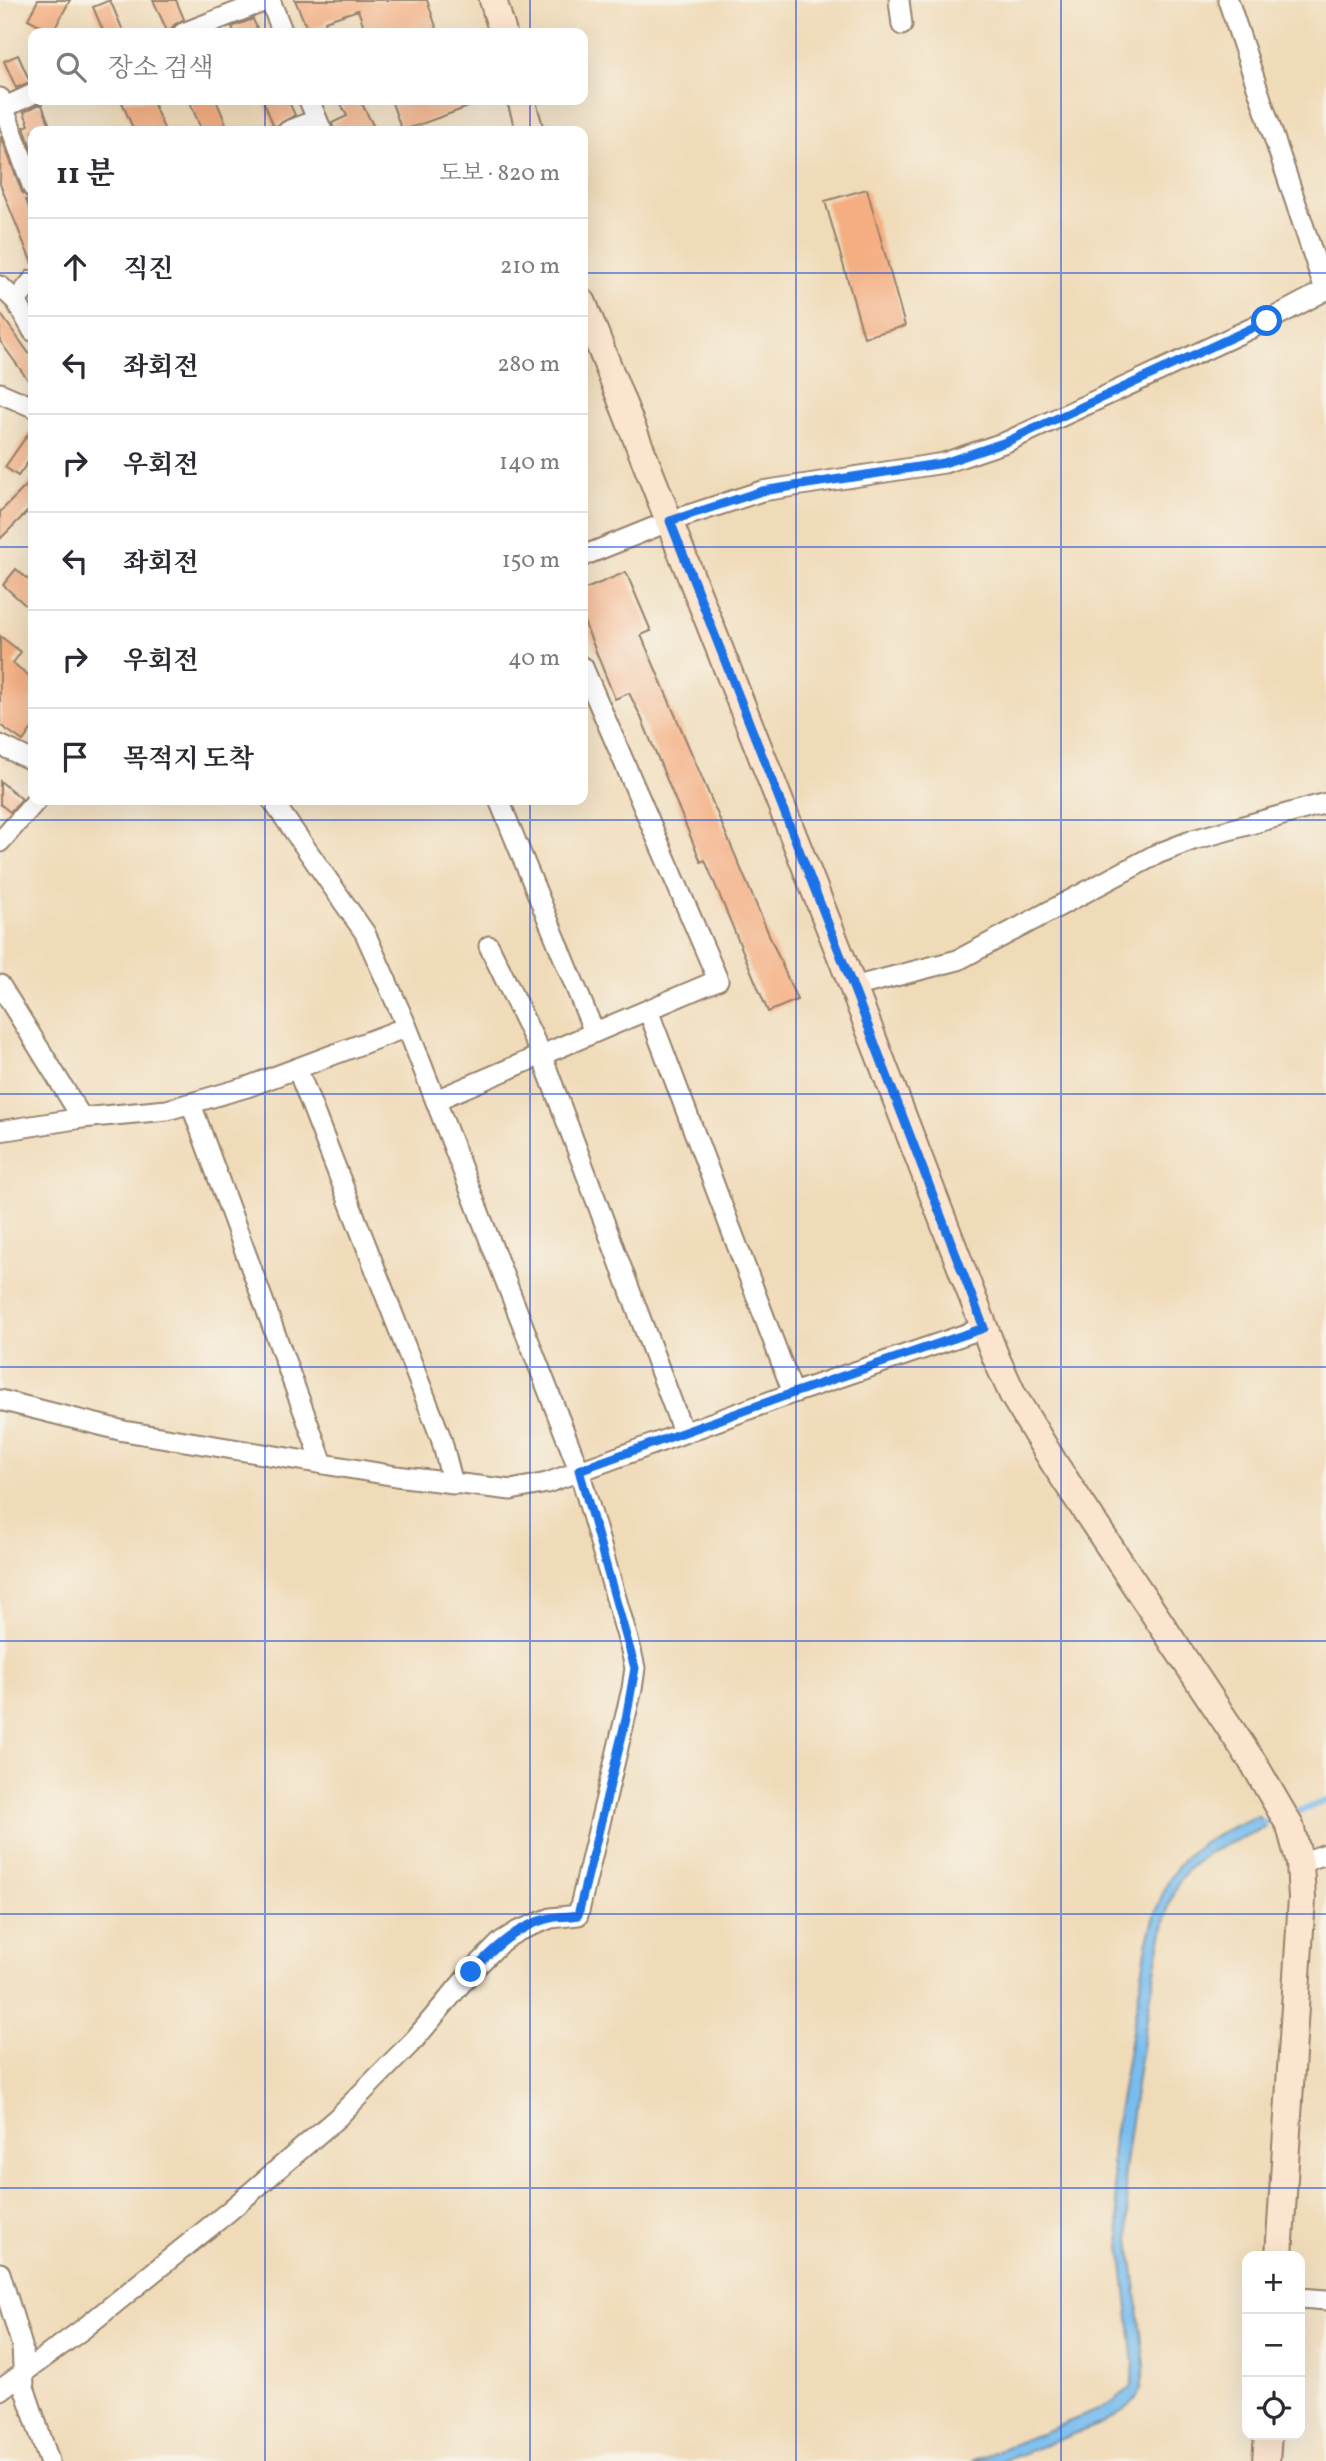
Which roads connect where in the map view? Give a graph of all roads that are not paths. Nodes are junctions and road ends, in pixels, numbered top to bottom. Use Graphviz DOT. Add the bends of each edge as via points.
graph roads {
  1 [pos="269,0"];
  2 [pos="493,0"];
  3 [pos="899,0"];
  4 [pos="1228,0"];
  5 [pos="902,25"];
  6 [pos="196,28"];
  7 [pos="281,28"];
  8 [pos="501,28"];
  9 [pos="28,95"];
  10 [pos="1,103"];
  11 [pos="311,105"];
  12 [pos="523,105"];
  13 [pos="319,125"];
  14 [pos="529,126"];
  15 [pos="28,175"];
  16 [pos="0,286"];
  17 [pos="28,286"];
  18 [pos="1326,290"];
  19 [pos="16,301"];
  20 [pos="588,316"];
  21 [pos="28,322"];
  22 [pos="2,398"];
  23 [pos="28,406"];
  24 [pos="670,521"];
  25 [pos="588,554"];
  26 [pos="588,679"];
  27 [pos="0,745"];
  28 [pos="28,759"];
  29 [pos="1326,803"];
  30 [pos="33,805"];
  31 [pos="275,805"];
  32 [pos="501,805"];
  33 [pos="0,842"];
  34 [pos="489,946"];
  35 [pos="0,985"];
  36 [pos="853,987"];
  37 [pos="648,1010"];
  38 [pos="407,1027"];
  39 [pos="594,1032"];
  40 [pos="542,1056"];
  41 [pos="297,1069"];
  42 [pos="436,1100"];
  43 [pos="191,1104"];
  44 [pos="82,1118"];
  45 [pos="0,1131"];
  46 [pos="984,1328"];
  47 [pos="793,1393"];
  48 [pos="0,1400"];
  49 [pos="683,1432"];
  50 [pos="323,1464"];
  51 [pos="579,1470"];
  52 [pos="453,1484"];
  53 [pos="1326,1854"];
  54 [pos="1300,1863"];
  55 [pos="1279,2251"];
  56 [pos="0,2273"];
  57 [pos="1305,2298"];
  58 [pos="1326,2300"];
  59 [pos="22,2375"];
  60 [pos="0,2390"];
  61 [pos="1268,2440"];
  62 [pos="49,2461"];
  63 [pos="1266,2461"];
  1 -- 6 [label="street"];
  1 -- 7 [label="street"];
  2 -- 8 [label="street"];
  3 -- 5 [label="street"];
  4 -- 18 [label="street"];
  9 -- 10 [label="street"];
  10 -- 15 [label="street"];
  11 -- 13 [label="street"];
  12 -- 14 [label="street"];
  16 -- 19 [label="street"];
  17 -- 19 [label="street"];
  18 -- 24 [label="street" via="1006,442 944,463 762,491"];
  19 -- 21 [label="street"];
  20 -- 24 [label="street"];
  22 -- 23 [label="street"];
  24 -- 25 [label="street"];
  24 -- 36 [label="street"];
  26 -- 37 [label="street" via="718,980"];
  27 -- 28 [label="street"];
  29 -- 36 [label="street" via="1157,854 958,960"];
  30 -- 33 [label="street"];
  31 -- 38 [label="street" via="365,933"];
  32 -- 39 [label="street"];
  34 -- 40 [label="street"];
  35 -- 44 [label="street"];
  36 -- 46 [label="street"];
  37 -- 39 [label="street"];
  37 -- 47 [label="street"];
  38 -- 41 [label="street"];
  38 -- 42 [label="street"];
  39 -- 40 [label="street"];
  40 -- 42 [label="street"];
  40 -- 49 [label="street"];
  41 -- 43 [label="street"];
  41 -- 52 [label="street" via="441,1438"];
  42 -- 51 [label="street"];
  43 -- 44 [label="street"];
  43 -- 50 [label="street"];
  44 -- 45 [label="street"];
  46 -- 47 [label="street"];
  46 -- 54 [label="street" via="1032,1427 1290,1826"];
  47 -- 49 [label="street"];
  48 -- 50 [label="street" via="124,1431"];
  49 -- 51 [label="street"];
  50 -- 52 [label="street"];
  51 -- 52 [label="street" via="511,1490"];
  51 -- 59 [label="street" via="635,1668 578,1915 551,1918 502,1941 337,2119"];
  53 -- 54 [label="street"];
  54 -- 55 [label="street" via="1302,1898"];
  56 -- 59 [label="street" via="22,2346"];
  57 -- 58 [label="street"];
  59 -- 60 [label="street"];
  59 -- 62 [label="street"];
  61 -- 63 [label="street"];
}
